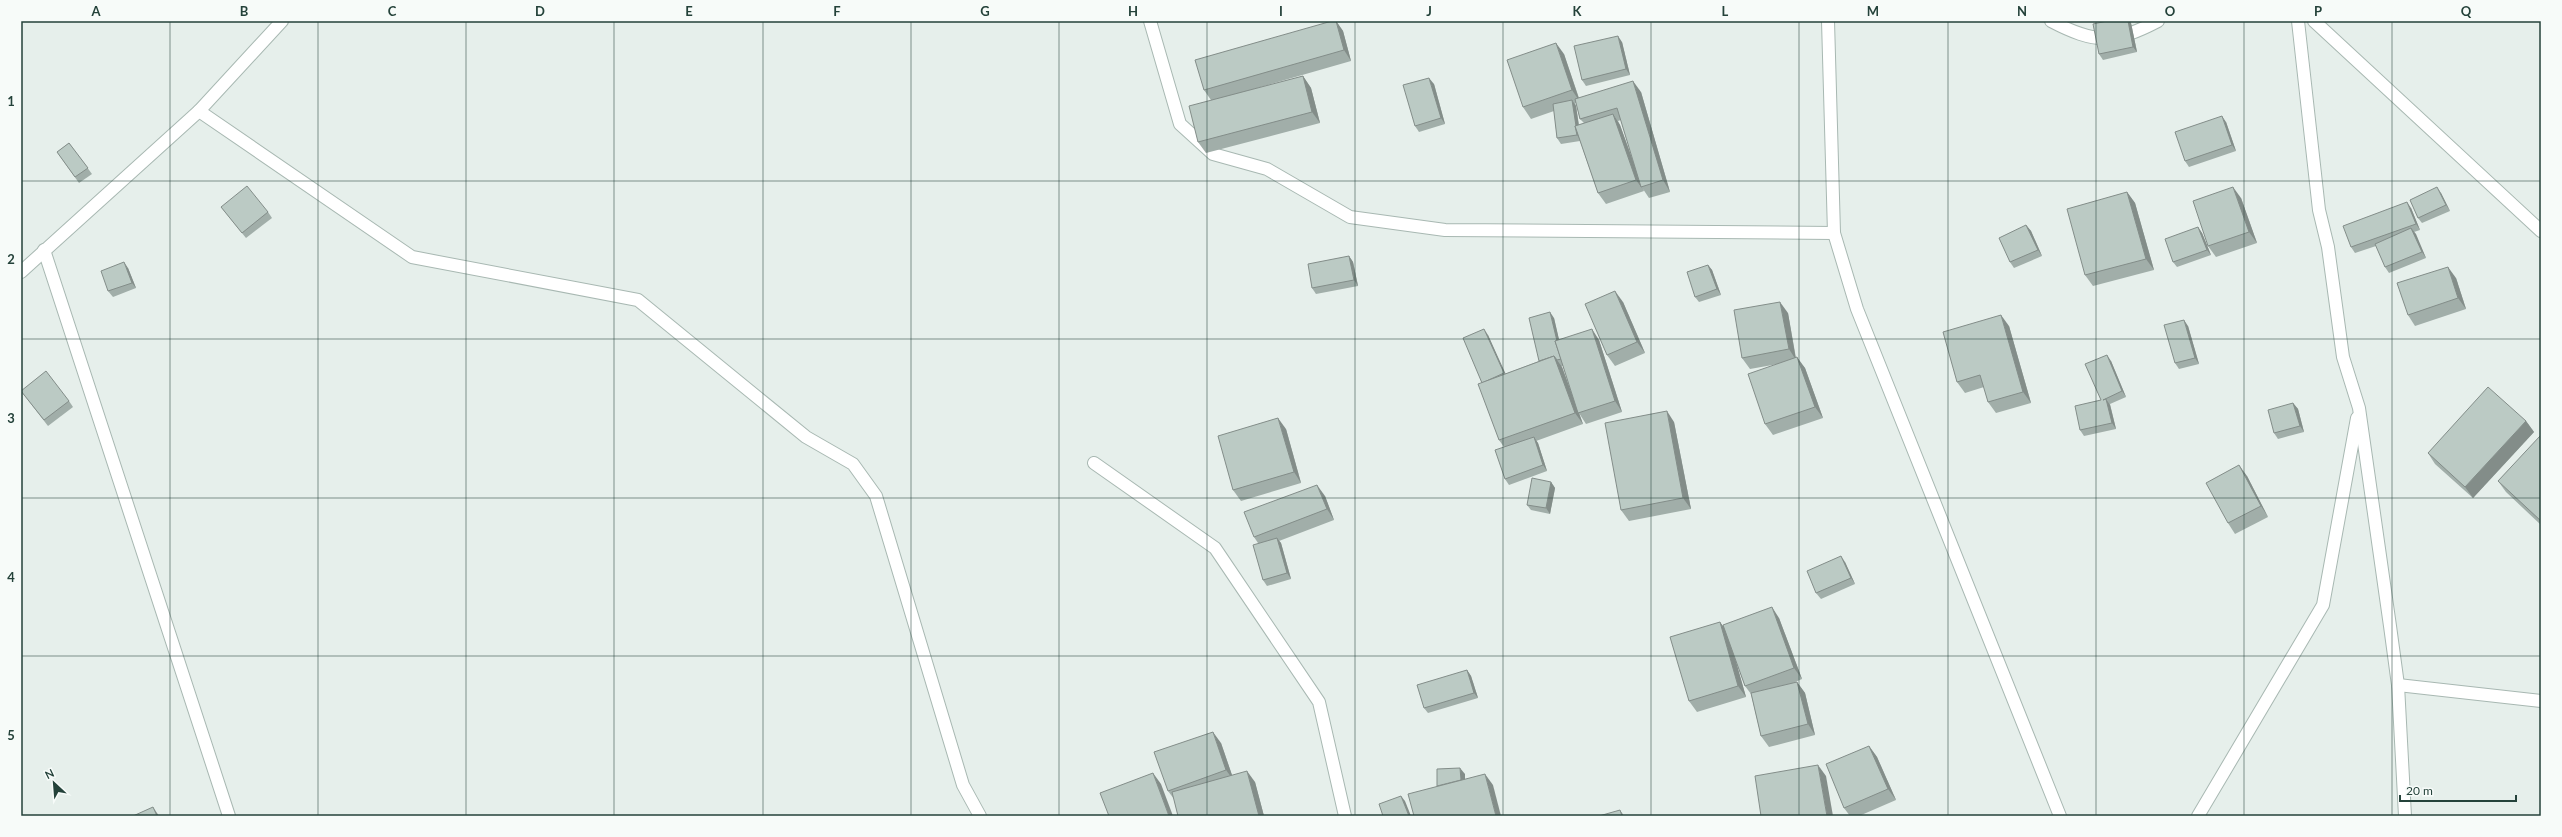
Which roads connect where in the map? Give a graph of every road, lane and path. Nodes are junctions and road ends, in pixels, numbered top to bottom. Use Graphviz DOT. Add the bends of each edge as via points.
graph roads {
  1 [pos="282,21"];
  2 [pos="1150,21"];
  3 [pos="1828,21"];
  4 [pos="2051,21"];
  5 [pos="2158,21"];
  6 [pos="2298,21"];
  7 [pos="2314,21"];
  8 [pos="199,111"];
  9 [pos="2541,231"];
  10 [pos="1834,233"];
  11 [pos="44,250"];
  12 [pos="21,272"];
  13 [pos="2359,408"];
  14 [pos="1094,463"];
  15 [pos="2398,685"];
  16 [pos="2541,701"];
  17 [pos="229,816"];
  18 [pos="980,816"];
  19 [pos="1345,816"];
  20 [pos="2060,816"];
  21 [pos="2198,816"];
  22 [pos="2405,816"];
  1 -- 8 [label="street"];
  2 -- 10 [label="street" via="1180,124 1213,154 1267,169 1350,217 1445,230"];
  3 -- 10 [label="street"];
  4 -- 5 [label="street" via="2074,33 2107,40 2141,30"];
  6 -- 13 [label="street" via="2319,210 2328,247 2343,357"];
  7 -- 9 [label="street"];
  8 -- 11 [label="street"];
  8 -- 18 [label="street" via="412,256 638,300 806,436 853,464 876,496 963,785"];
  10 -- 20 [label="street" via="1857,309"];
  11 -- 12 [label="street"];
  11 -- 17 [label="street"];
  13 -- 15 [label="street"];
  13 -- 21 [label="street" via="2323,605"];
  14 -- 19 [label="street" via="1215,548 1319,702"];
  15 -- 16 [label="street"];
  15 -- 22 [label="street"];
}
